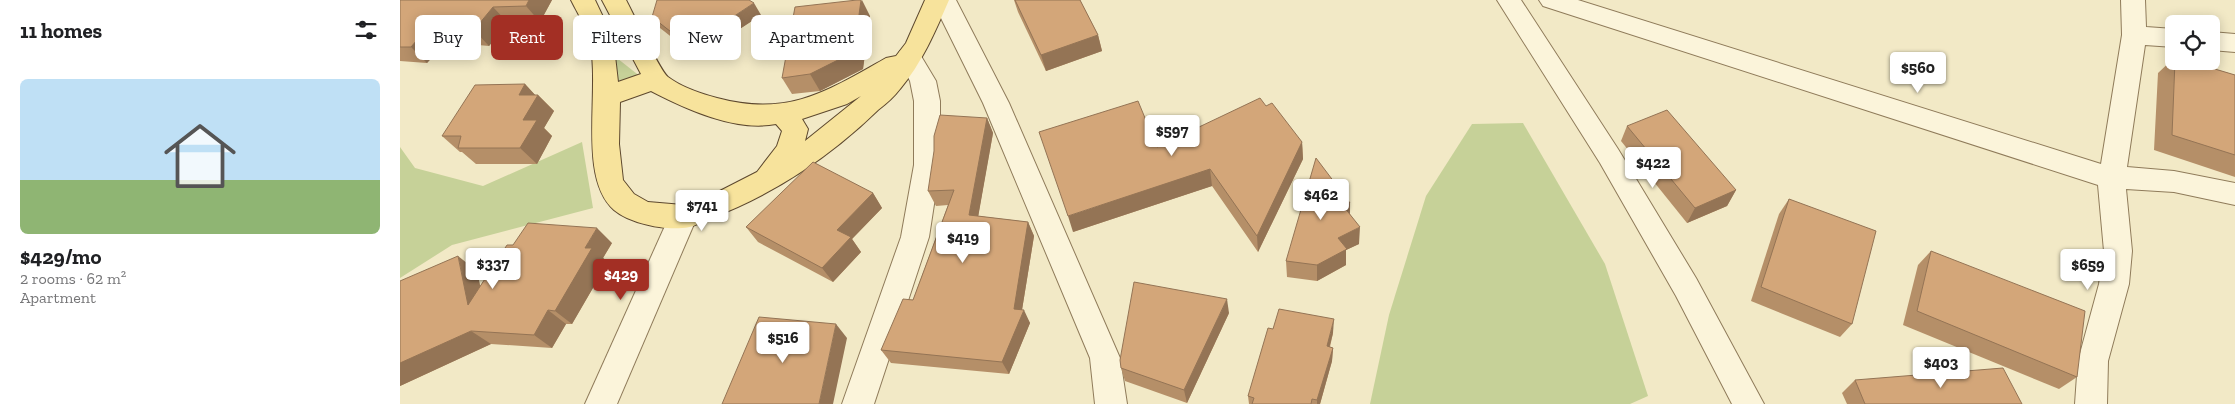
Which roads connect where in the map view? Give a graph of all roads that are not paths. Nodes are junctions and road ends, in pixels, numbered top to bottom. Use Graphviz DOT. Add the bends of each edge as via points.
graph roads {
  1 [pos="614,0"];
  2 [pos="937,0"];
  3 [pos="944,0"];
  4 [pos="1508,0"];
  5 [pos="1552,0"];
  6 [pos="2133,0"];
  7 [pos="585,1"];
  8 [pos="2134,35"];
  9 [pos="2165,37"];
  10 [pos="2220,42"];
  11 [pos="2235,43"];
  12 [pos="909,57"];
  13 [pos="656,79"];
  14 [pos="607,96"];
  15 [pos="782,113"];
  16 [pos="2112,178"];
  17 [pos="767,180"];
  18 [pos="2235,194"];
  19 [pos="683,217"];
  20 [pos="600,404"];
  21 [pos="858,404"];
  22 [pos="1111,404"];
  23 [pos="1748,404"];
  24 [pos="2091,404"];
  1 -- 13 [label="main road"];
  2 -- 12 [label="main road"];
  3 -- 22 [label="street" via="996,103 1106,358"];
  4 -- 23 [label="street" via="1614,164 1686,287"];
  5 -- 16 [label="street"];
  6 -- 8 [label="street"];
  7 -- 14 [label="main road" via="601,38"];
  8 -- 9 [label="street"];
  8 -- 16 [label="street"];
  10 -- 11 [label="street"];
  12 -- 15 [label="main road" via="838,97 809,108"];
  12 -- 17 [label="main road" via="891,83 854,117 817,147"];
  12 -- 21 [label="street" via="922,81 927,101 927,165 915,237"];
  13 -- 14 [label="main road"];
  13 -- 15 [label="main road" via="695,102 732,112 766,116"];
  14 -- 19 [label="main road" via="606,144 610,183 624,202 644,213"];
  15 -- 17 [label="main road" via="795,129 794,140"];
  16 -- 18 [label="street" via="2175,180"];
  16 -- 24 [label="street" via="2118,251 2114,284 2093,361"];
  17 -- 19 [label="main road" via="724,202"];
  19 -- 20 [label="street"];
}
